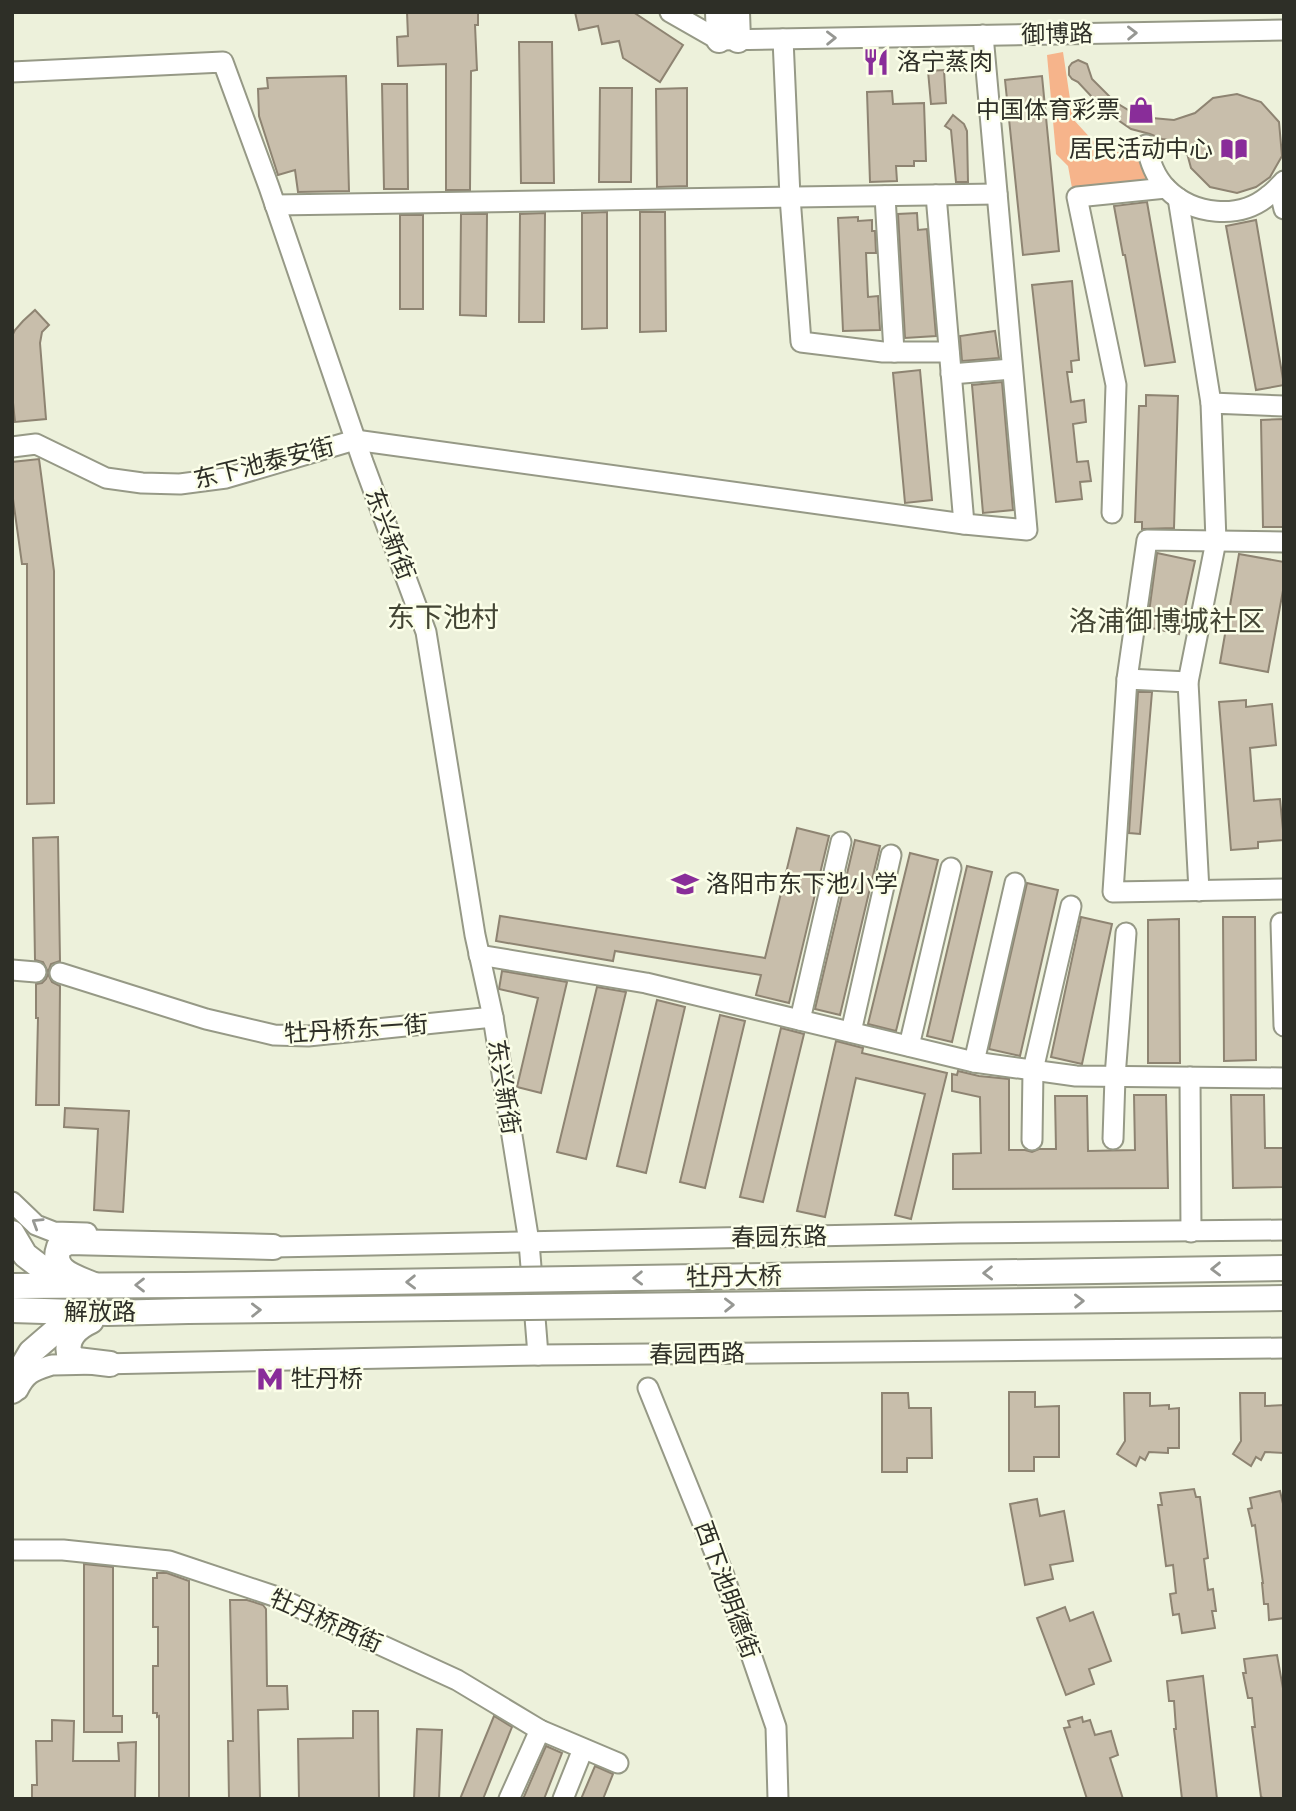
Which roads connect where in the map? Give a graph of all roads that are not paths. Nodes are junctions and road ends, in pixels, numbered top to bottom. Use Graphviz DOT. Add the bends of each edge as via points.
graph roads {
  1 [pos="670,12"];
  2 [pos="718,12"];
  3 [pos="737,12"];
  4 [pos="1284,30"];
  5 [pos="983,35"];
  6 [pos="783,39"];
  7 [pos="729,40"];
  8 [pos="12,72"];
  9 [pos="1146,145"];
  10 [pos="1172,193"];
  11 [pos="997,194"];
  12 [pos="1282,194"];
  13 [pos="936,195"];
  14 [pos="885,196"];
  15 [pos="790,197"];
  16 [pos="275,205"];
  17 [pos="894,352"];
  18 [pos="949,352"];
  19 [pos="1012,369"];
  20 [pos="951,373"];
  21 [pos="1211,403"];
  22 [pos="1284,405"];
  23 [pos="355,440"];
  24 [pos="12,447"];
  25 [pos="1112,513"];
  26 [pos="964,524"];
  27 [pos="1216,541"];
  28 [pos="1284,542"];
  29 [pos="1127,679"];
  30 [pos="1188,682"];
  31 [pos="841,842"];
  32 [pos="891,855"];
  33 [pos="951,868"];
  34 [pos="1015,883"];
  35 [pos="1284,889"];
  36 [pos="1199,891"];
  37 [pos="1071,906"];
  38 [pos="1281,923"];
  39 [pos="1126,933"];
  40 [pos="479,955"];
  41 [pos="12,970"];
  42 [pos="36,972"];
  43 [pos="60,973"];
  44 [pos="493,1017"];
  45 [pos="800,1020"];
  46 [pos="1284,1027"];
  47 [pos="851,1032"];
  48 [pos="909,1046"];
  49 [pos="974,1062"];
  50 [pos="1033,1070"];
  51 [pos="1115,1077"];
  52 [pos="1190,1077"];
  53 [pos="1284,1078"];
  54 [pos="1113,1139"];
  55 [pos="1032,1140"];
  56 [pos="12,1202"];
  57 [pos="1284,1230"];
  58 [pos="1191,1232"];
  59 [pos="12,1233"];
  60 [pos="529,1242"];
  61 [pos="273,1247"];
  62 [pos="1284,1268"];
  63 [pos="94,1285"];
  64 [pos="185,1285"];
  65 [pos="12,1286"];
  66 [pos="1284,1298"];
  67 [pos="12,1310"];
  68 [pos="188,1311"];
  69 [pos="108,1313"];
  70 [pos="1284,1348"];
  71 [pos="538,1355"];
  72 [pos="110,1364"];
  73 [pos="648,1388"];
  74 [pos="12,1391"];
  75 [pos="12,1401"];
  76 [pos="12,1550"];
  77 [pos="540,1730"];
  78 [pos="583,1749"];
  79 [pos="618,1763"];
  80 [pos="509,1799"];
  81 [pos="563,1799"];
  82 [pos="778,1799"];
  1 -- 7 [label="street"];
  2 -- 7 [label="main road"];
  3 -- 7 [label="main road"];
  5 -- 4 [label="street, 御博路, one-way"];
  6 -- 5 [label="street, 御博路, one-way"];
  5 -- 11 [label="street"];
  6 -- 7 [label="street, 御博路"];
  6 -- 15 [label="street"];
  8 -- 16 [label="street, 东兴新街" via="223,62"];
  9 -- 10 [label="street" via="1157,175"];
  10 -- 12 [label="street" via="1199,209 1223,212"];
  10 -- 21 [label="street"];
  10 -- 25 [label="street" via="1077,197 1116,385"];
  11 -- 13 [label="street"];
  11 -- 19 [label="street"];
  13 -- 14 [label="street"];
  13 -- 18 [label="street"];
  14 -- 15 [label="street"];
  14 -- 17 [label="street"];
  15 -- 16 [label="street"];
  15 -- 17 [label="street" via="801,342"];
  16 -- 23 [label="street, 东兴新街"];
  17 -- 18 [label="street"];
  18 -- 20 [label="street"];
  19 -- 20 [label="street"];
  19 -- 26 [label="street" via="1027,530"];
  20 -- 26 [label="street"];
  21 -- 22 [label="street"];
  21 -- 27 [label="street"];
  23 -- 24 [label="street, 东下池泰安街" via="226,478 180,484 106,478 36,444"];
  23 -- 26 [label="street"];
  23 -- 40 [label="street, 东兴新街" via="426,632"];
  27 -- 28 [label="street"];
  27 -- 29 [label="street" via="1147,540"];
  27 -- 30 [label="street"];
  29 -- 30 [label="street"];
  29 -- 36 [label="street" via="1113,892"];
  30 -- 36 [label="street"];
  31 -- 45 [label="street"];
  32 -- 47 [label="street"];
  33 -- 48 [label="street"];
  34 -- 49 [label="street"];
  35 -- 36 [label="street"];
  37 -- 50 [label="street"];
  38 -- 46 [label="street"];
  39 -- 51 [label="street"];
  40 -- 44 [label="street, 东兴新街"];
  40 -- 45 [label="street" via="646,983"];
  41 -- 42 [label="street"];
  43 -- 44 [label="street, 牡丹桥东一街" via="206,1019 274,1035 308,1036"];
  44 -- 60 [label="street, 东兴新街"];
  45 -- 47 [label="street"];
  47 -- 48 [label="street"];
  48 -- 49 [label="street"];
  49 -- 50 [label="street"];
  50 -- 51 [label="street"];
  50 -- 55 [label="street"];
  51 -- 52 [label="street"];
  51 -- 54 [label="street"];
  52 -- 53 [label="street"];
  52 -- 58 [label="street"];
  61 -- 56 [label="street, 春园东路, one-way" via="156,1233 54,1232 36,1226"];
  57 -- 58 [label="street, 春园东路"];
  58 -- 60 [label="street, 春园东路"];
  59 -- 63 [label="main road" via="25,1255 51,1275"];
  60 -- 61 [label="street, 春园东路"];
  60 -- 71 [label="street, 东兴新街"];
  61 -- 63 [label="main road" via="69,1242 59,1248 57,1264 63,1271"];
  62 -- 64 [label="main road, 牡丹大桥, one-way, bridge"];
  64 -- 63 [label="main road, 解放路, one-way"];
  63 -- 65 [label="main road, 解放路"];
  68 -- 66 [label="main road, 牡丹大桥, one-way, bridge"];
  67 -- 69 [label="main road, 解放路"];
  68 -- 69 [label="main road, 解放路"];
  69 -- 72 [label="main road" via="82,1325 67,1345 77,1360"];
  69 -- 74 [label="main road" via="60,1327 31,1352"];
  70 -- 71 [label="street, 春园西路"];
  71 -- 72 [label="street, 春园西路"];
  72 -- 75 [label="street, 春园西路" via="52,1365 30,1372"];
  73 -- 82 [label="street, 西下池明德街" via="723,1573 776,1727"];
  76 -- 77 [label="street, 牡丹桥西街" via="169,1561 274,1596 457,1680"];
  77 -- 78 [label="street, 牡丹桥西街"];
  77 -- 80 [label="street"];
  78 -- 79 [label="street, 牡丹桥西街"];
  78 -- 81 [label="street"];
}
